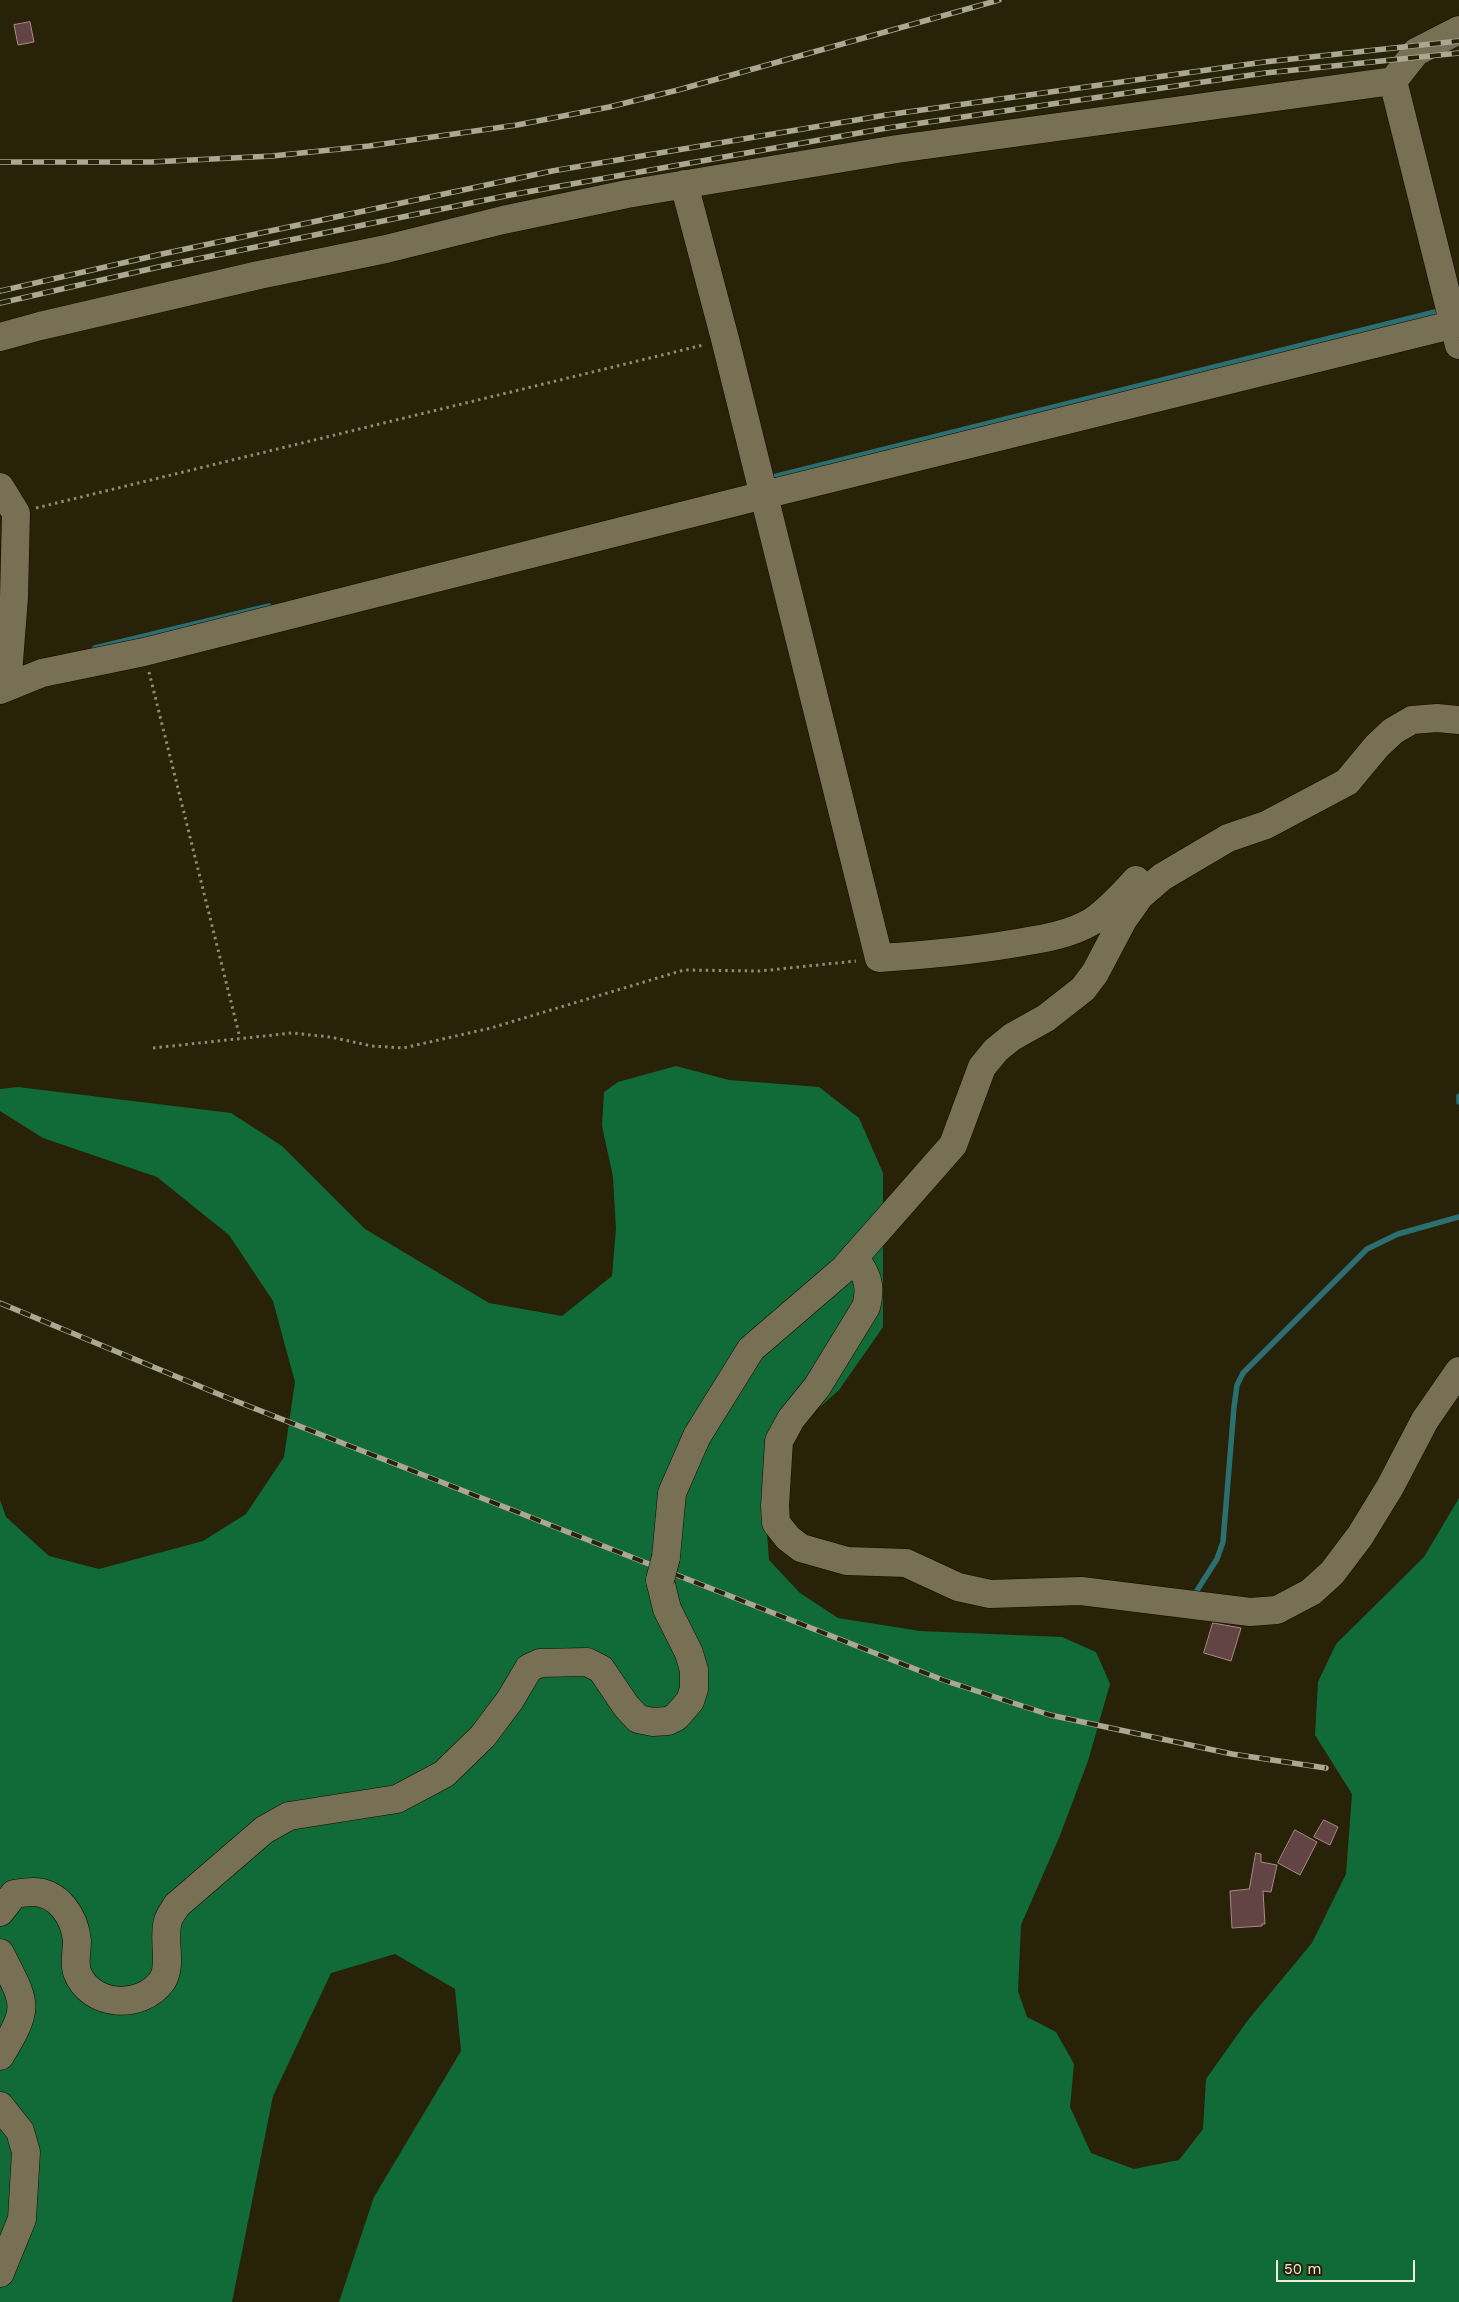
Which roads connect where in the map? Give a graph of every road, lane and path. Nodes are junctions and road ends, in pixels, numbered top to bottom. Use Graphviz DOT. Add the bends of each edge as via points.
graph roads {
  1 [pos="1459,30"];
  2 [pos="1393,81"];
  3 [pos="684,184"];
  4 [pos="1457,331"];
  5 [pos="0,337"];
  6 [pos="725,339"];
  7 [pos="0,487"];
  8 [pos="764,495"];
  9 [pos="16,513"];
  10 [pos="144,652"];
  11 [pos="3,689"];
  12 [pos="1459,720"];
  13 [pos="1228,838"];
  14 [pos="880,958"];
  15 [pos="240,1038"];
  16 [pos="153,1048"];
  17 [pos="854,1257"];
  18 [pos="1459,1371"];
  19 [pos="0,1912"];
  20 [pos="0,1953"];
  21 [pos="0,2056"];
  22 [pos="0,2106"];
  23 [pos="0,2273"];
  1 -- 2 [label="street" via="1416,52"];
  2 -- 3 [label="street" via="1022,130"];
  2 -- 4 [label="street"];
  3 -- 5 [label="street" via="503,220"];
  3 -- 6 [label="street"];
  4 -- 8 [label="street"];
  6 -- 8 [label="street"];
  6 -- 9 [label="path"];
  7 -- 9 [label="street"];
  8 -- 10 [label="street"];
  8 -- 14 [label="street"];
  9 -- 11 [label="street" via="14,596"];
  10 -- 11 [label="street" via="42,673"];
  10 -- 15 [label="path"];
  12 -- 13 [label="street" via="1412,720 1377,746 1347,782 1266,825"];
  13 -- 14 [label="street" via="1182,846 1144,872 1090,922 1070,931 971,951"];
  13 -- 17 [label="street" via="1162,877 1140,896 1083,989 1046,1018 996,1050 982,1067 953,1145"];
  14 -- 15 [label="path" via="760,971 684,970 491,1028 403,1048 292,1033"];
  15 -- 16 [label="path"];
  17 -- 18 [label="street" via="868,1279 866,1307 779,1441 776,1523 801,1548 847,1561 906,1563 958,1587 990,1594 1081,1591 1250,1612 1277,1610 1311,1592 1332,1573 1360,1536 1390,1487 1424,1420"];
  17 -- 19 [label="street" via="751,1349 697,1436 672,1492 663,1569 667,1609 694,1670 690,1701 676,1717 653,1722 638,1719 601,1669 587,1662 540,1663 530,1668 483,1736 444,1774 397,1799 289,1816 264,1830 177,1905 168,1920 163,1979 153,1993 131,2002 111,2000 89,1990 77,1971 77,1939 68,1910 51,1896 34,1892 14,1894"];
  20 -- 21 [label="street" via="23,2005 19,2024"];
  22 -- 23 [label="street" via="20,2131 26,2152 22,2220"];
}
